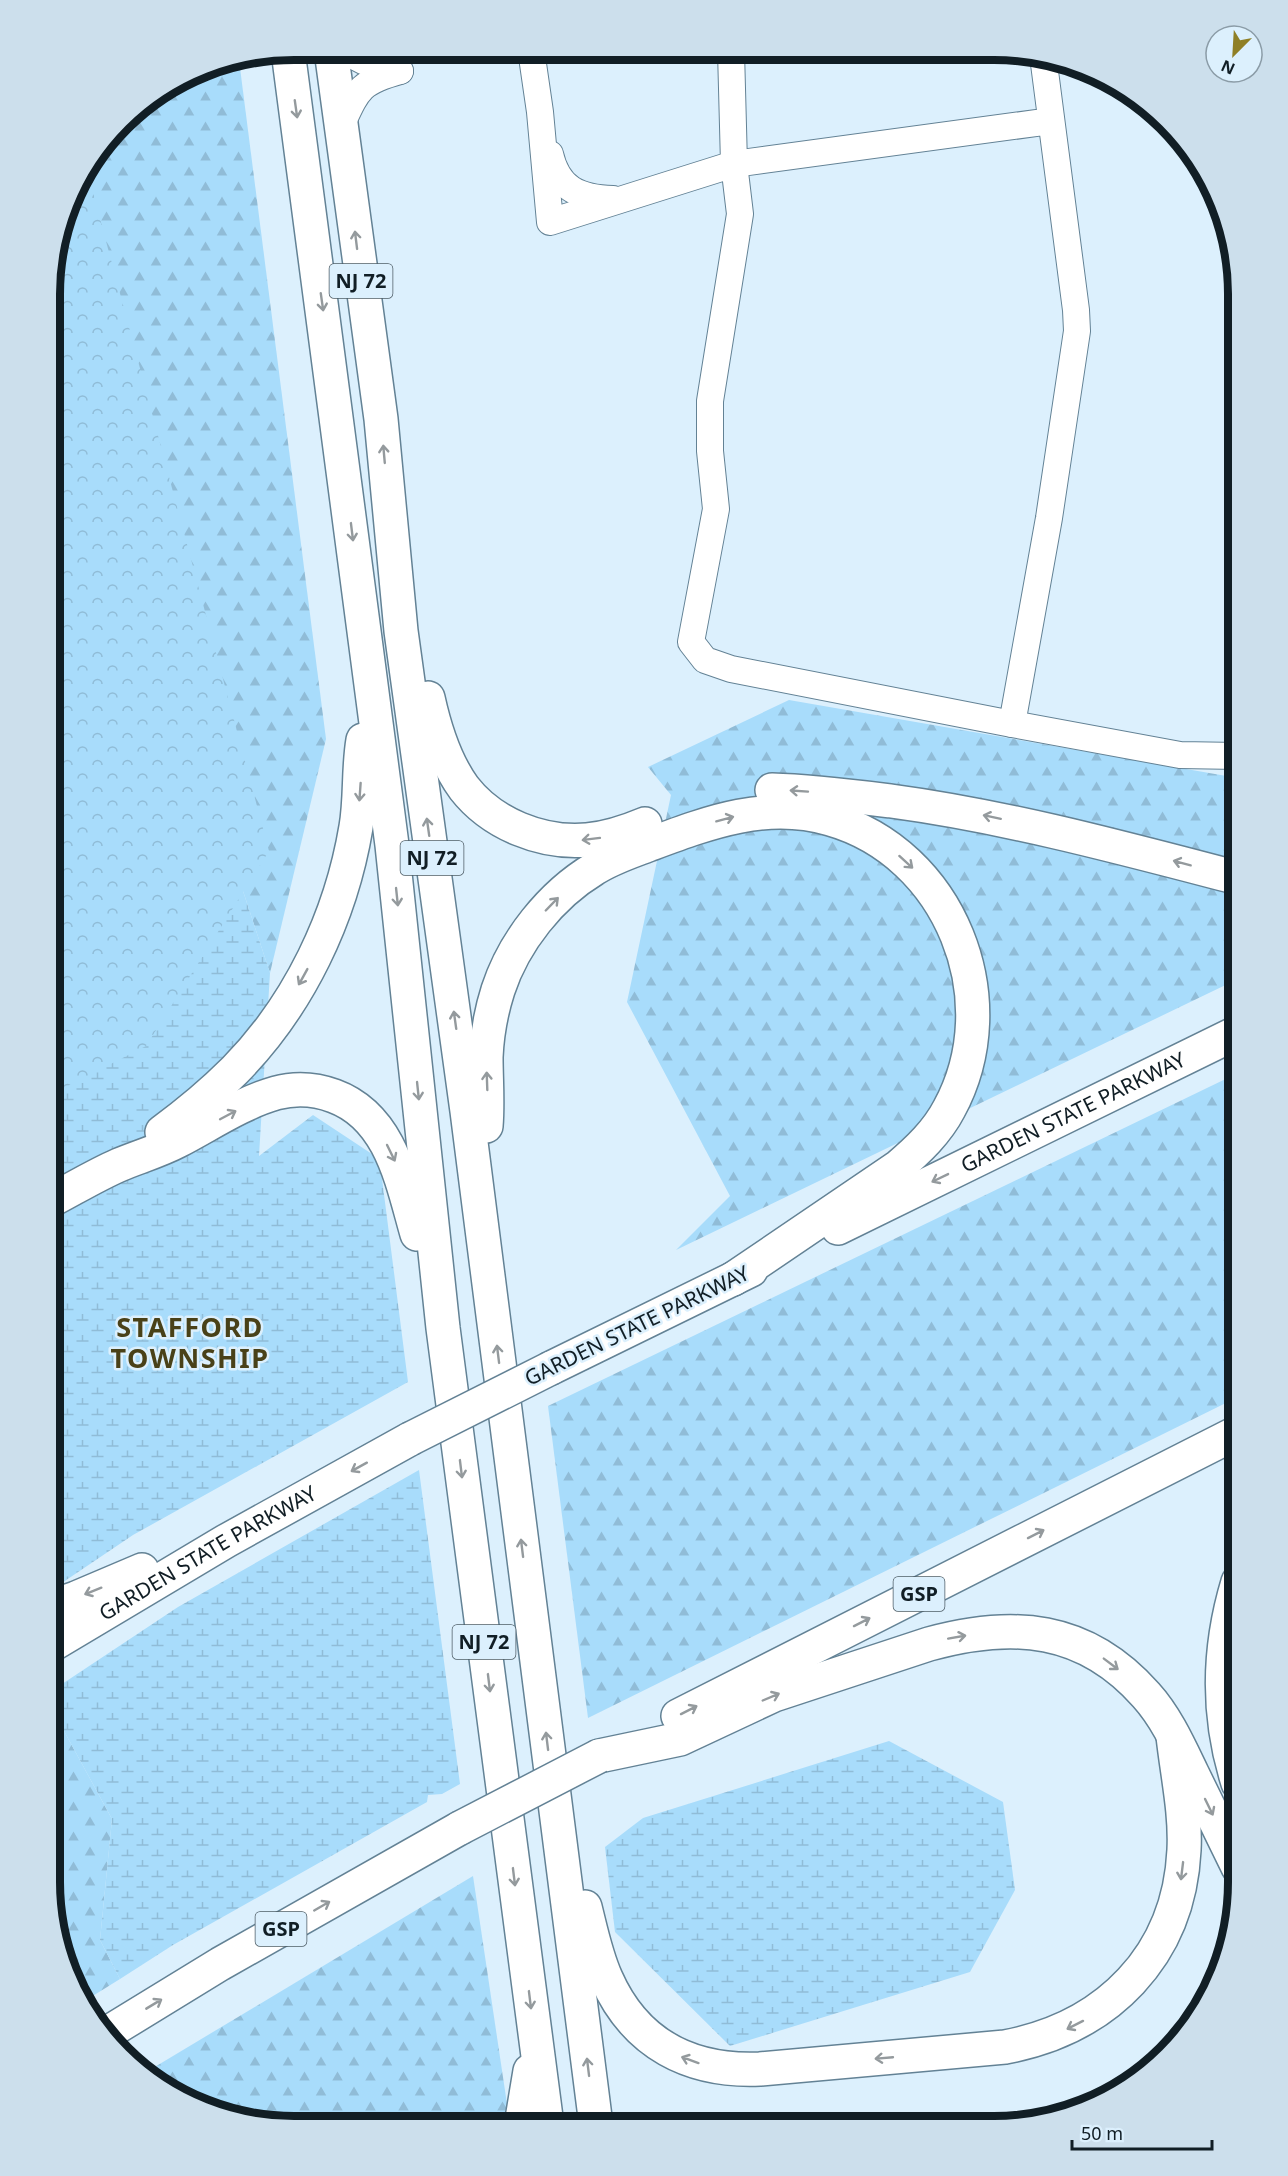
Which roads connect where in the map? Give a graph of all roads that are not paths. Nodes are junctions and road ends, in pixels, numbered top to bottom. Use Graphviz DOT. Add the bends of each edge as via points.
graph roads {
  1 [pos="289,60"];
  2 [pos="332,60"];
  3 [pos="358,60"];
  4 [pos="532,60"];
  5 [pos="731,60"];
  6 [pos="1044,65"];
  7 [pos="540,112"];
  8 [pos="1051,121"];
  9 [pos="341,126"];
  10 [pos="734,164"];
  11 [pos="622,199"];
  12 [pos="389,513"];
  13 [pos="372,693"];
  14 [pos="1012,724"];
  15 [pos="1228,756"];
  16 [pos="1228,875"];
  17 [pos="1228,1037"];
  18 [pos="117,1166"];
  19 [pos="60,1196"];
  20 [pos="479,1203"];
  21 [pos="733,1279"];
  22 [pos="443,1328"];
  23 [pos="1228,1437"];
  24 [pos="226,1541"];
  25 [pos="60,1604"];
  26 [pos="1228,1616"];
  27 [pos="60,1640"];
  28 [pos="1173,1736"];
  29 [pos="1228,1749"];
  30 [pos="599,1756"];
  31 [pos="557,1820"];
  32 [pos="1228,1847"];
  33 [pos="112,2030"];
  34 [pos="535,2043"];
  35 [pos="523,2116"];
  36 [pos="546,2116"];
  37 [pos="595,2116"];
  1 -- 13 [label="highway, NJ 72, one-way"];
  2 -- 9 [label="highway, NJ 72"];
  3 -- 9 [label="street" via="400,71 365,84 355,95"];
  4 -- 7 [label="street"];
  5 -- 10 [label="street"];
  6 -- 8 [label="street"];
  7 -- 11 [label="street" via="552,163 566,185 592,198"];
  7 -- 11 [label="street" via="550,222"];
  8 -- 10 [label="street"];
  8 -- 14 [label="street" via="1077,331"];
  12 -- 9 [label="highway, NJ 72, one-way" via="381,419"];
  10 -- 11 [label="street"];
  10 -- 14 [label="street" via="740,214 710,401 716,509 691,642 705,660 731,669"];
  16 -- 12 [label="highway, one-way" via="975,814 791,790 732,795 619,834 588,840 552,839 520,829 490,812 465,788 440,742"];
  20 -- 12 [label="highway, NJ 72, one-way" via="401,631"];
  13 -- 18 [label="highway, one-way" via="361,754 359,808 352,849 332,914 307,971 276,1020 237,1068 192,1109"];
  13 -- 22 [label="highway, NJ 72, one-way"];
  14 -- 15 [label="street" via="1180,755"];
  17 -- 21 [label="highway, GARDEN STATE PARKWAY, one-way"];
  18 -- 19 [label="highway"];
  18 -- 22 [label="highway, one-way" via="278,1093 309,1090 342,1099 372,1122 393,1156"];
  20 -- 21 [label="highway, one-way" via="488,1108 486,1055 490,1020 514,955 546,910 596,868 696,827 754,813 790,812 828,818 894,851 920,875 947,912 959,936 970,978 974,1012 970,1049 950,1107 921,1146 898,1167"];
  31 -- 20 [label="highway, NJ 72, one-way"];
  21 -- 24 [label="highway, GARDEN STATE PARKWAY, one-way, bridge" via="410,1439"];
  22 -- 34 [label="highway, NJ 72, one-way"];
  30 -- 23 [label="highway, GSP, one-way"];
  24 -- 25 [label="highway, one-way"];
  24 -- 27 [label="highway, GARDEN STATE PARKWAY"];
  26 -- 29 [label="highway" via="1222,1665"];
  30 -- 28 [label="highway, one-way" via="680,1739 774,1695 912,1649 953,1637 1008,1631 1060,1637 1102,1658 1146,1695"];
  28 -- 31 [label="highway, one-way" via="1184,1849 1176,1901 1158,1945 1130,1983 1100,2010 1064,2030 1005,2047 740,2070 702,2064 667,2050 638,2027 613,1994"];
  28 -- 32 [label="highway, one-way"];
  33 -- 30 [label="highway, GSP, one-way, bridge" via="460,1828"];
  37 -- 31 [label="highway, NJ 72, one-way"];
  34 -- 35 [label="highway"];
  34 -- 36 [label="highway, NJ 72"];
}
